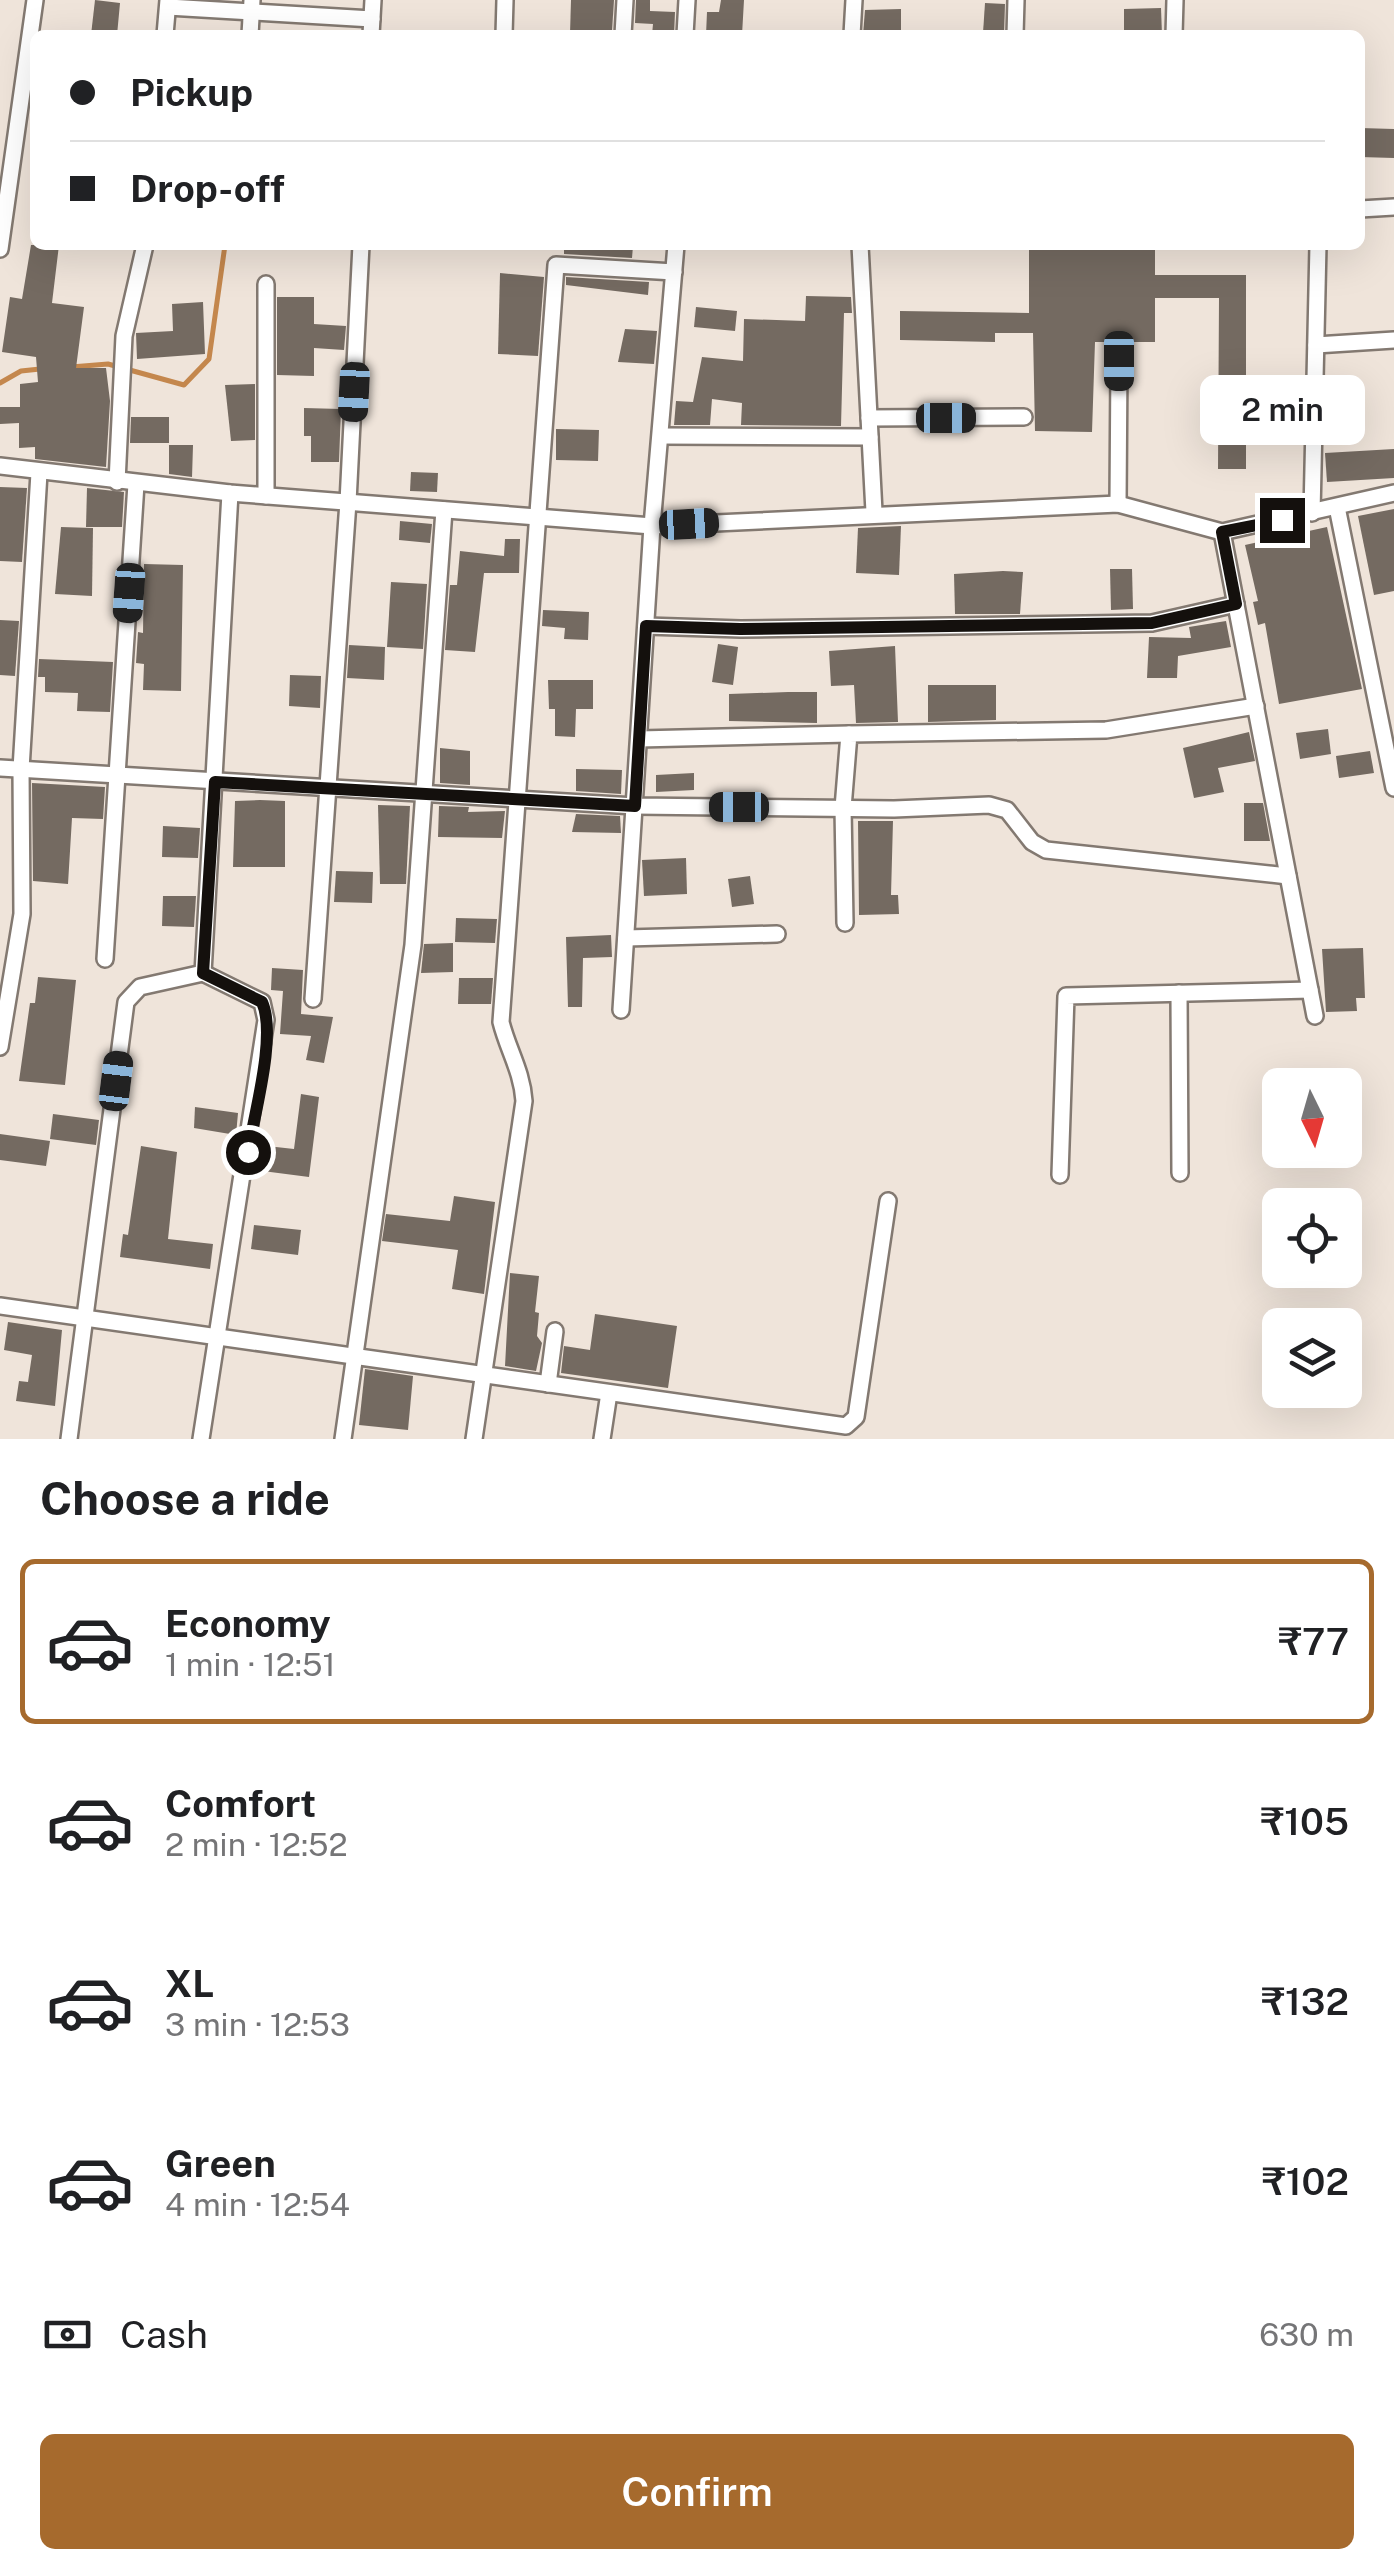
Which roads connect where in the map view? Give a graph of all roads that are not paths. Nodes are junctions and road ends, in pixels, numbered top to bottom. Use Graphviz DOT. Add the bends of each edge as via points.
graph roads {
  1 [pos="35,0"];
  2 [pos="373,0"];
  3 [pos="505,0"];
  4 [pos="625,0"];
  5 [pos="686,0"];
  6 [pos="854,0"];
  7 [pos="1016,0"];
  8 [pos="1175,0"];
  9 [pos="168,4"];
  10 [pos="251,6"];
  11 [pos="371,27"];
  12 [pos="31,30"];
  13 [pos="166,30"];
  14 [pos="504,30"];
  15 [pos="623,30"];
  16 [pos="685,30"];
  17 [pos="852,30"];
  18 [pos="1016,30"];
  19 [pos="1174,30"];
  20 [pos="30,36"];
  21 [pos="1394,207"];
  22 [pos="1365,209"];
  23 [pos="0,249"];
  24 [pos="145,250"];
  25 [pos="361,250"];
  26 [pos="676,250"];
  27 [pos="860,250"];
  28 [pos="1318,250"];
  29 [pos="674,272"];
  30 [pos="266,284"];
  31 [pos="1394,340"];
  32 [pos="1316,345"];
  33 [pos="1119,361"];
  34 [pos="869,418"];
  35 [pos="1024,418"];
  36 [pos="662,436"];
  37 [pos="870,438"];
  38 [pos="0,466"];
  39 [pos="39,473"];
  40 [pos="117,482"];
  41 [pos="136,484"];
  42 [pos="230,493"];
  43 [pos="1394,493"];
  44 [pos="266,496"];
  45 [pos="348,502"];
  46 [pos="1118,504"];
  47 [pos="1337,507"];
  48 [pos="444,510"];
  49 [pos="874,512"];
  50 [pos="1312,513"];
  51 [pos="538,517"];
  52 [pos="652,526"];
  53 [pos="1222,532"];
  54 [pos="1236,604"];
  55 [pos="646,626"];
  56 [pos="1256,706"];
  57 [pos="849,734"];
  58 [pos="639,738"];
  59 [pos="0,768"];
  60 [pos="21,769"];
  61 [pos="117,776"];
  62 [pos="215,782"];
  63 [pos="1394,788"];
  64 [pos="326,789"];
  65 [pos="422,796"];
  66 [pos="518,800"];
  67 [pos="635,806"];
  68 [pos="844,808"];
  69 [pos="1288,876"];
  70 [pos="845,922"];
  71 [pos="777,934"];
  72 [pos="626,938"];
  73 [pos="105,959"];
  74 [pos="203,973"];
  75 [pos="1310,990"];
  76 [pos="1180,993"];
  77 [pos="313,1000"];
  78 [pos="621,1010"];
  79 [pos="1315,1016"];
  80 [pos="0,1047"];
  81 [pos="1180,1173"];
  82 [pos="1060,1175"];
  83 [pos="888,1202"];
  84 [pos="0,1306"];
  85 [pos="87,1318"];
  86 [pos="555,1331"];
  87 [pos="217,1336"];
  88 [pos="355,1356"];
  89 [pos="483,1375"];
  90 [pos="548,1384"];
  91 [pos="609,1393"];
  92 [pos="69,1439"];
  93 [pos="201,1439"];
  94 [pos="343,1439"];
  95 [pos="474,1439"];
  96 [pos="602,1439"];
  1 -- 12 [label="street"];
  2 -- 11 [label="street"];
  3 -- 14 [label="street"];
  4 -- 15 [label="street"];
  5 -- 16 [label="street"];
  6 -- 17 [label="street"];
  7 -- 18 [label="street"];
  8 -- 19 [label="street"];
  9 -- 10 [label="street"];
  9 -- 13 [label="street"];
  10 -- 11 [label="street"];
  20 -- 23 [label="street"];
  21 -- 22 [label="street"];
  24 -- 40 [label="street" via="123,355"];
  25 -- 45 [label="street"];
  26 -- 29 [label="street"];
  27 -- 34 [label="street"];
  28 -- 32 [label="street"];
  29 -- 36 [label="street"];
  29 -- 51 [label="street" via="556,265"];
  30 -- 44 [label="street"];
  31 -- 32 [label="street"];
  32 -- 50 [label="street"];
  33 -- 46 [label="street"];
  34 -- 35 [label="street"];
  34 -- 37 [label="street"];
  36 -- 37 [label="street"];
  36 -- 52 [label="street"];
  37 -- 49 [label="street"];
  38 -- 39 [label="street"];
  39 -- 40 [label="street"];
  39 -- 60 [label="street"];
  40 -- 41 [label="street"];
  41 -- 42 [label="street"];
  41 -- 61 [label="street"];
  42 -- 44 [label="street"];
  42 -- 62 [label="street"];
  43 -- 47 [label="street"];
  44 -- 45 [label="street"];
  45 -- 48 [label="street"];
  45 -- 64 [label="street"];
  46 -- 49 [label="street"];
  46 -- 53 [label="street"];
  47 -- 50 [label="street"];
  47 -- 63 [label="street"];
  48 -- 51 [label="street"];
  48 -- 65 [label="street"];
  49 -- 52 [label="street"];
  50 -- 53 [label="street"];
  51 -- 52 [label="street"];
  51 -- 66 [label="street"];
  52 -- 55 [label="street"];
  53 -- 54 [label="street"];
  54 -- 55 [label="street" via="1152,623"];
  54 -- 56 [label="street"];
  55 -- 58 [label="street"];
  56 -- 57 [label="street" via="1106,730"];
  56 -- 69 [label="street"];
  57 -- 58 [label="street"];
  57 -- 68 [label="street"];
  58 -- 67 [label="street"];
  59 -- 60 [label="street"];
  60 -- 61 [label="street"];
  60 -- 80 [label="street" via="22,914"];
  61 -- 62 [label="street"];
  61 -- 73 [label="street"];
  62 -- 64 [label="street"];
  62 -- 74 [label="street"];
  64 -- 65 [label="street"];
  64 -- 77 [label="street"];
  65 -- 66 [label="street"];
  65 -- 88 [label="street" via="412,944"];
  66 -- 67 [label="street"];
  66 -- 89 [label="street" via="501,1022 522,1070 524,1101"];
  67 -- 68 [label="street"];
  67 -- 72 [label="street"];
  68 -- 69 [label="street" via="989,805 1007,810 1046,850"];
  68 -- 70 [label="street"];
  69 -- 75 [label="street"];
  71 -- 72 [label="street"];
  72 -- 78 [label="street"];
  74 -- 85 [label="street" via="140,987 126,1002"];
  74 -- 87 [label="street" via="262,1002 266,1020"];
  75 -- 76 [label="street"];
  75 -- 79 [label="street"];
  76 -- 81 [label="street"];
  76 -- 82 [label="street" via="1066,996"];
  83 -- 91 [label="street" via="856,1417 846,1426"];
  84 -- 85 [label="street"];
  85 -- 87 [label="street"];
  85 -- 92 [label="street"];
  86 -- 90 [label="street"];
  87 -- 88 [label="street"];
  87 -- 93 [label="street"];
  88 -- 89 [label="street"];
  88 -- 94 [label="street"];
  89 -- 90 [label="street"];
  89 -- 95 [label="street"];
  90 -- 91 [label="street"];
  91 -- 96 [label="street"];
}
